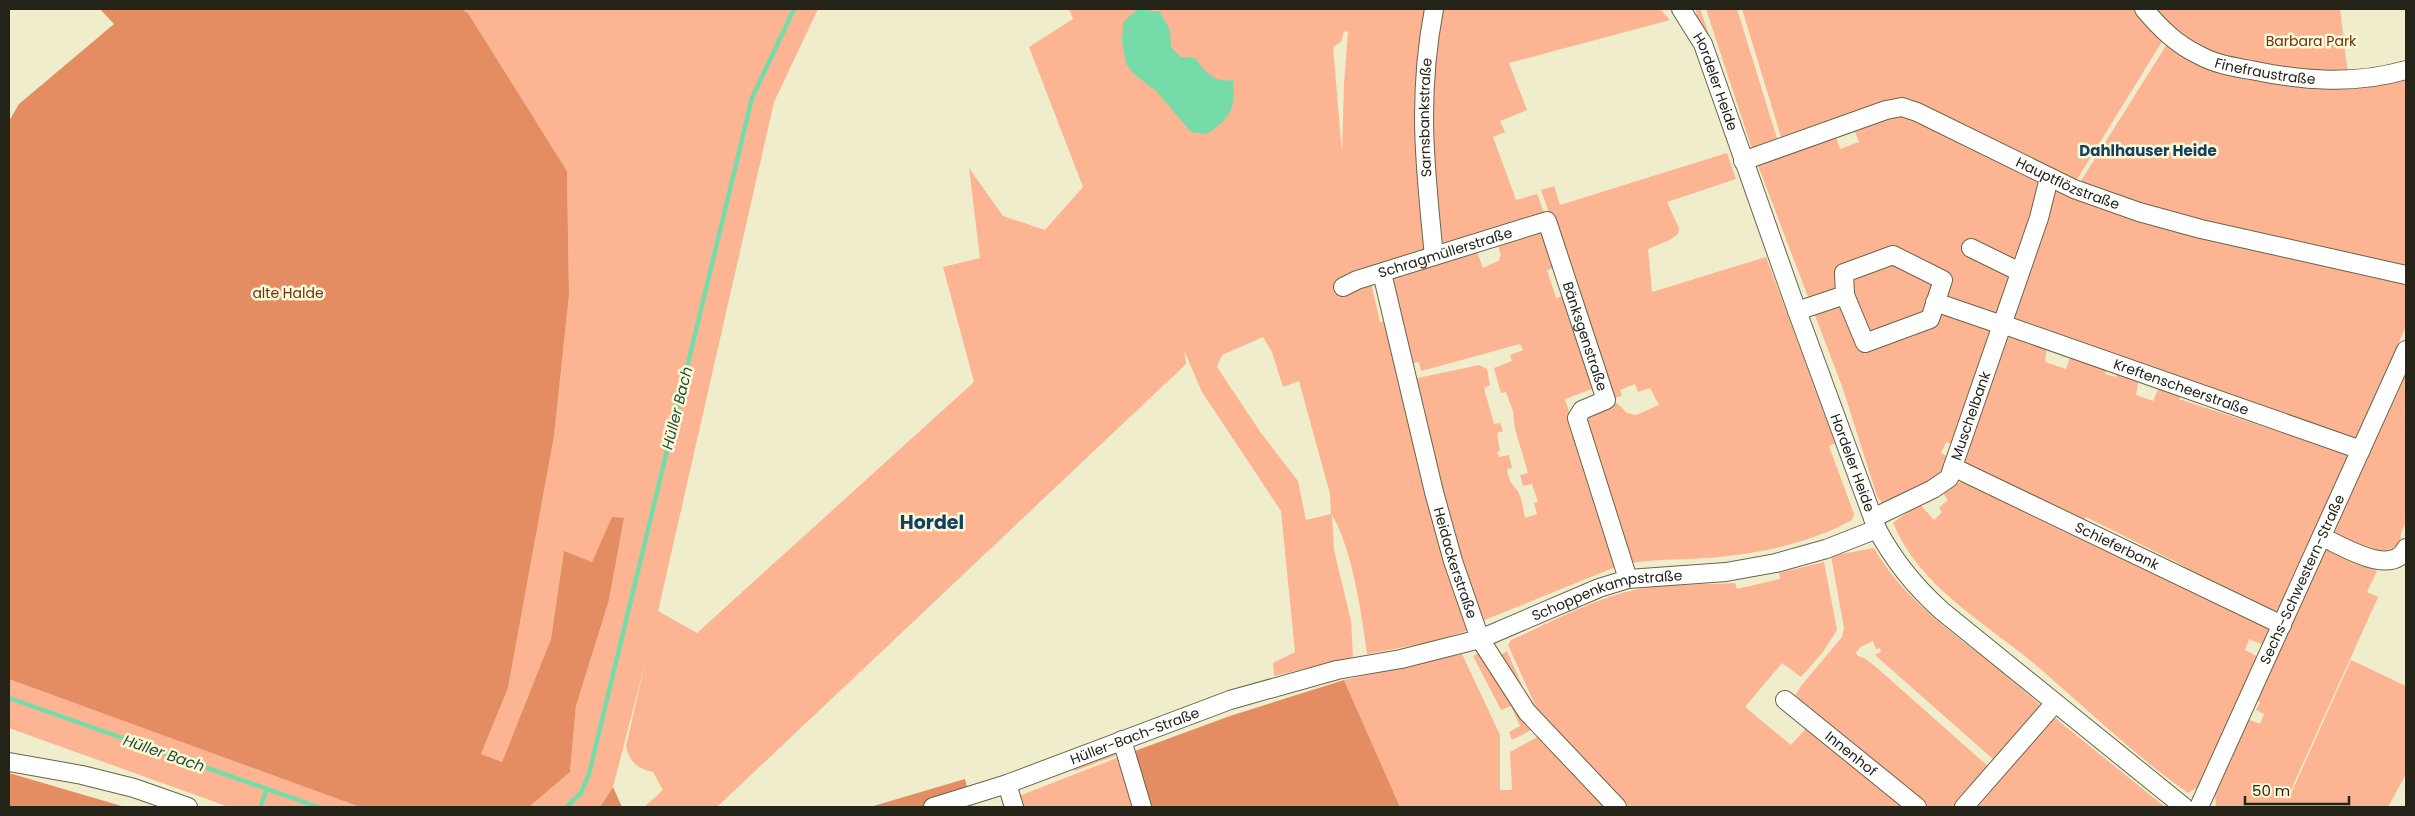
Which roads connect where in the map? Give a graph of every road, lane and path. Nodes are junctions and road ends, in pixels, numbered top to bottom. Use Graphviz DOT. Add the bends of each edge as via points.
graph roads {
  1 [pos="1434,9"];
  2 [pos="1681,9"];
  3 [pos="2144,9"];
  4 [pos="2406,70"];
  5 [pos="1743,161"];
  6 [pos="2049,178"];
  7 [pos="1547,221"];
  8 [pos="1971,248"];
  9 [pos="1434,256"];
  10 [pos="2020,272"];
  11 [pos="1382,273"];
  12 [pos="2406,274"];
  13 [pos="1343,287"];
  14 [pos="1846,295"];
  15 [pos="1935,302"];
  16 [pos="1797,311"];
  17 [pos="2002,325"];
  18 [pos="2406,350"];
  19 [pos="2361,450"];
  20 [pos="1954,467"];
  21 [pos="1875,523"];
  22 [pos="2322,536"];
  23 [pos="2406,548"];
  24 [pos="1628,579"];
  25 [pos="2282,625"];
  26 [pos="1480,639"];
  27 [pos="1337,670"];
  28 [pos="1785,700"];
  29 [pos="2055,703"];
  30 [pos="1122,740"];
  31 [pos="9,762"];
  32 [pos="1006,784"];
  33 [pos="188,807"];
  34 [pos="933,807"];
  35 [pos="1014,807"];
  36 [pos="1142,807"];
  37 [pos="1617,807"];
  38 [pos="1917,807"];
  39 [pos="1964,807"];
  40 [pos="2184,807"];
  41 [pos="2199,807"];
  1 -- 9 [label="street, Sarnsbankstraße" via="1425,63 1422,133"];
  2 -- 5 [label="street, Hordeler Heide" via="1703,44"];
  3 -- 4 [label="street, Finefraustraße" via="2169,36 2214,62 2320,81 2359,80"];
  5 -- 6 [label="street, Hauptflözstraße" via="1902,107"];
  5 -- 16 [label="street, Hordeler Heide"];
  6 -- 10 [label="street, Muschelbank"];
  6 -- 12 [label="street, Hauptflözstraße" via="2139,212 2201,229"];
  7 -- 9 [label="street, Schragmüllerstraße"];
  7 -- 24 [label="street, Bänksgenstraße" via="1606,400 1582,410 1577,418"];
  8 -- 10 [label="street"];
  9 -- 11 [label="street, Schragmüllerstraße"];
  10 -- 17 [label="street, Muschelbank"];
  11 -- 13 [label="street, Schragmüllerstraße"];
  11 -- 26 [label="street, Heidackerstraße" via="1434,492"];
  14 -- 15 [label="street" via="1865,343 1930,319"];
  14 -- 15 [label="street" via="1844,273 1893,254 1943,280"];
  14 -- 16 [label="street"];
  15 -- 17 [label="street, Kreftenscheerstraße"];
  16 -- 21 [label="street, Hordeler Heide"];
  17 -- 19 [label="street, Kreftenscheerstraße"];
  17 -- 20 [label="street, Muschelbank"];
  18 -- 19 [label="street, Sechs-Schwestern-Straße"];
  19 -- 22 [label="street, Sechs-Schwestern-Straße"];
  20 -- 21 [label="street, Muschelbank" via="1949,478"];
  20 -- 25 [label="street, Schieferbank"];
  21 -- 24 [label="street, Schoppenkampstraße" via="1826,549 1776,563 1726,572"];
  21 -- 29 [label="street, Hordeler Heide" via="1889,551 1924,595"];
  22 -- 23 [label="street" via="2376,560 2397,560"];
  22 -- 25 [label="street, Sechs-Schwestern-Straße"];
  24 -- 26 [label="street, Schoppenkampstraße" via="1599,588"];
  25 -- 41 [label="street, Sechs-Schwestern-Straße"];
  26 -- 27 [label="street, Schoppenkampstraße" via="1401,659"];
  26 -- 37 [label="street, Heidackerstraße" via="1527,712"];
  27 -- 30 [label="street, Hüller-Bach-Straße" via="1230,700"];
  28 -- 38 [label="street, Innenhof"];
  29 -- 39 [label="street"];
  29 -- 40 [label="street, Hordeler Heide"];
  30 -- 32 [label="street, Hüller-Bach-Straße"];
  30 -- 36 [label="street"];
  31 -- 33 [label="street" via="134,788"];
  32 -- 34 [label="street, Hüller-Bach-Straße"];
  32 -- 35 [label="street"];
}
